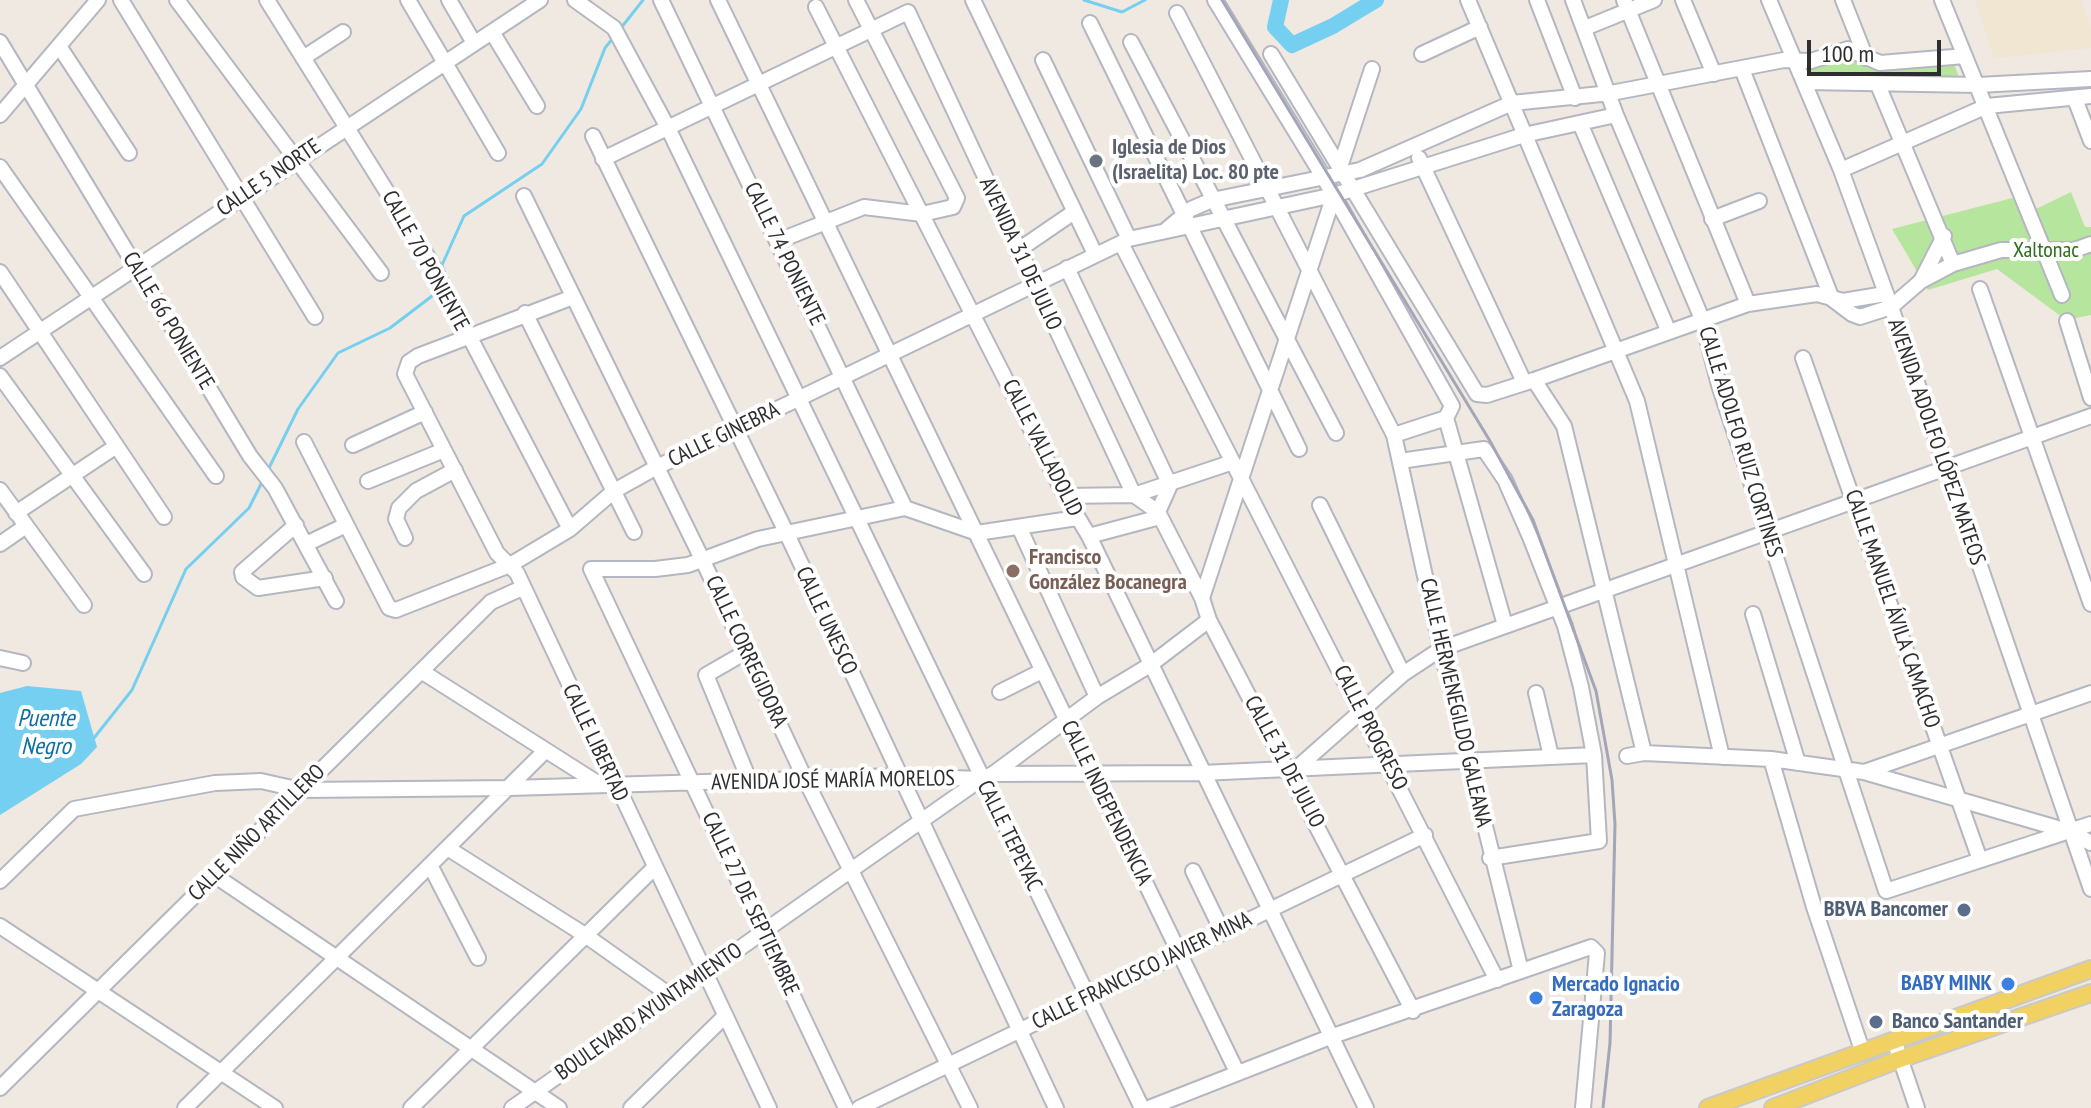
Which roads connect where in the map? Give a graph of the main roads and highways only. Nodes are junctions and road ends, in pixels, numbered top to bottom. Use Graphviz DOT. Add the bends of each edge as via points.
graph roads {
  1 [pos="2091,969"];
  2 [pos="2091,993"];
  3 [pos="1708,1108"];
  4 [pos="1773,1108"];
  1 -- 3 [label="main road"];
  2 -- 4 [label="main road"];
}
